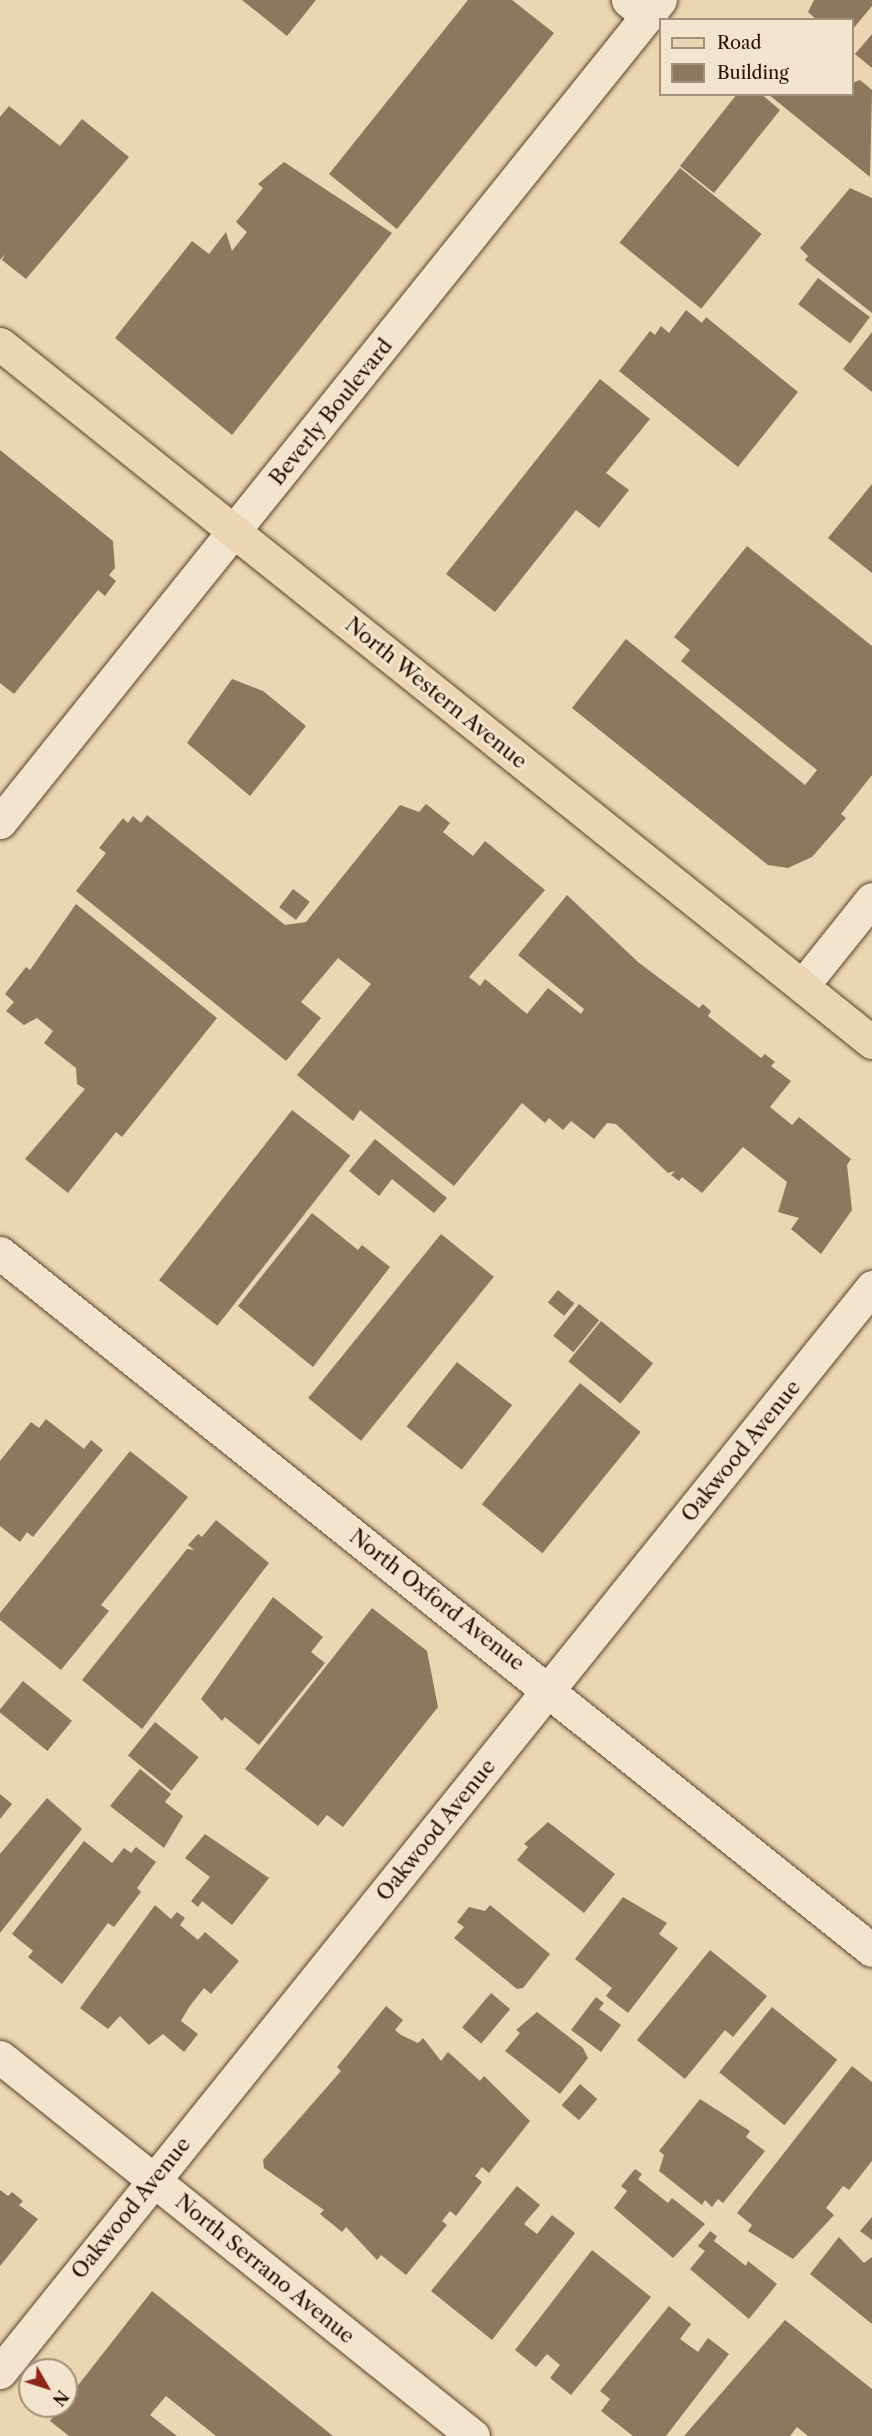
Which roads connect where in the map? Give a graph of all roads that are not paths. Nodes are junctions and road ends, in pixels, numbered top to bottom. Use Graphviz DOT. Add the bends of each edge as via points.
graph roads {
  1 [pos="645,5"];
  2 [pos="0,344"];
  3 [pos="235,532"];
  4 [pos="0,822"];
  5 [pos="872,899"];
  6 [pos="803,985"];
  7 [pos="872,1042"];
  8 [pos="0,1253"];
  9 [pos="872,1287"];
  10 [pos="550,1690"];
  11 [pos="872,1950"];
  12 [pos="0,2057"];
  13 [pos="154,2180"];
  14 [pos="0,2372"];
  15 [pos="473,2436"];
  1 -- 3 [label="street, Beverly Boulevard"];
  2 -- 3 [label="main road, North Western Avenue"];
  3 -- 4 [label="street, Beverly Boulevard"];
  3 -- 6 [label="main road, North Western Avenue"];
  5 -- 6 [label="street"];
  6 -- 7 [label="main road, North Western Avenue"];
  8 -- 10 [label="street, North Oxford Avenue"];
  9 -- 10 [label="street, Oakwood Avenue"];
  10 -- 11 [label="street, North Oxford Avenue"];
  10 -- 13 [label="street, Oakwood Avenue"];
  12 -- 13 [label="street, North Serrano Avenue"];
  13 -- 14 [label="street, Oakwood Avenue"];
  13 -- 15 [label="street, North Serrano Avenue"];
}
